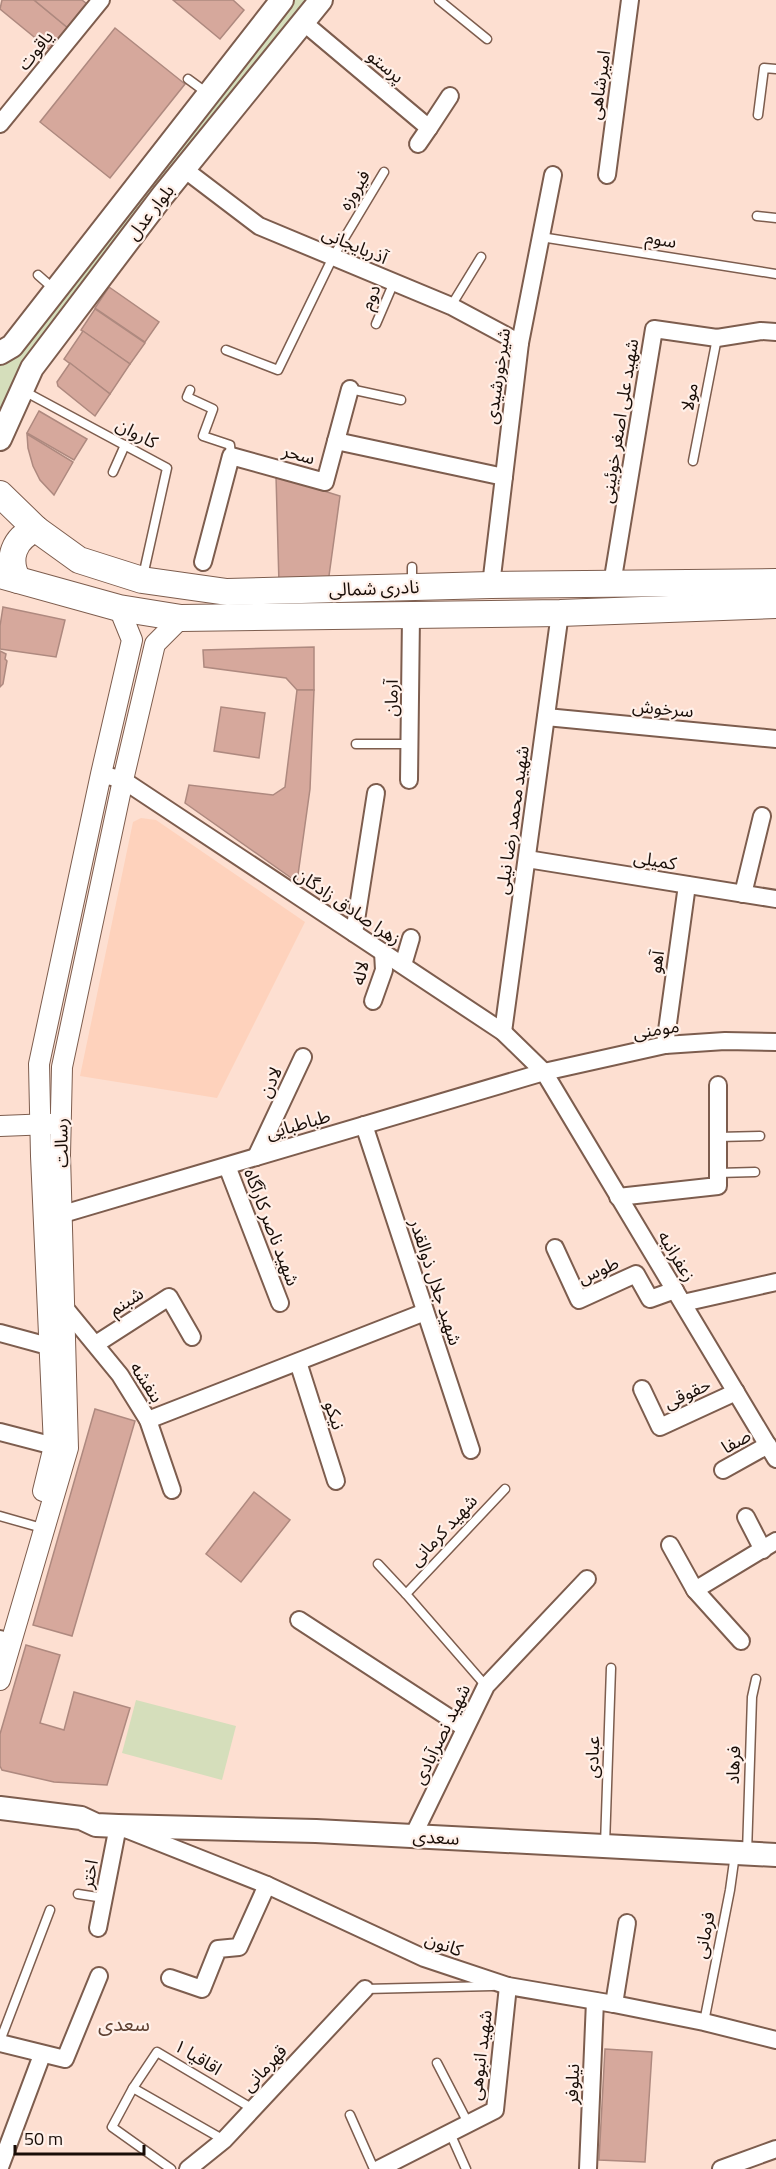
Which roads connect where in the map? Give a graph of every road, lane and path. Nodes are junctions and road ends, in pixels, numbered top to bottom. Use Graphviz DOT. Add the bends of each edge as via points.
graph roads {
  1 [pos="100,0"];
  2 [pos="282,0"];
  3 [pos="321,0"];
  4 [pos="439,0"];
  5 [pos="630,0"];
  6 [pos="303,22"];
  7 [pos="487,39"];
  8 [pos="776,69"];
  9 [pos="188,79"];
  10 [pos="209,94"];
  11 [pos="450,96"];
  12 [pos="758,115"];
  13 [pos="0,124"];
  14 [pos="429,128"];
  15 [pos="418,144"];
  16 [pos="184,169"];
  17 [pos="384,172"];
  18 [pos="553,175"];
  19 [pos="607,175"];
  20 [pos="757,216"];
  21 [pos="776,218"];
  22 [pos="541,237"];
  23 [pos="333,257"];
  24 [pos="481,257"];
  25 [pos="776,274"];
  26 [pos="38,275"];
  27 [pos="394,282"];
  28 [pos="55,291"];
  29 [pos="451,306"];
  30 [pos="376,324"];
  31 [pos="776,332"];
  32 [pos="717,338"];
  33 [pos="520,343"];
  34 [pos="226,350"];
  35 [pos="0,353"];
  36 [pos="350,389"];
  37 [pos="22,390"];
  38 [pos="190,390"];
  39 [pos="401,400"];
  40 [pos="0,439"];
  41 [pos="336,441"];
  42 [pos="125,445"];
  43 [pos="231,456"];
  44 [pos="693,461"];
  45 [pos="113,472"];
  46 [pos="504,477"];
  47 [pos="0,494"];
  48 [pos="36,529"];
  49 [pos="203,562"];
  50 [pos="9,578"];
  51 [pos="142,580"];
  52 [pos="776,582"];
  53 [pos="612,584"];
  54 [pos="491,585"];
  55 [pos="776,604"];
  56 [pos="119,608"];
  57 [pos="560,613"];
  58 [pos="411,616"];
  59 [pos="181,618"];
  60 [pos="546,717"];
  61 [pos="776,739"];
  62 [pos="357,744"];
  63 [pos="410,744"];
  64 [pos="101,774"];
  65 [pos="123,780"];
  66 [pos="409,780"];
  67 [pos="376,793"];
  68 [pos="762,816"];
  69 [pos="527,859"];
  70 [pos="687,885"];
  71 [pos="743,894"];
  72 [pos="776,899"];
  73 [pos="354,933"];
  74 [pos="411,938"];
  75 [pos="382,952"];
  76 [pos="403,965"];
  77 [pos="373,1001"];
  78 [pos="503,1032"];
  79 [pos="776,1042"];
  80 [pos="664,1045"];
  81 [pos="303,1057"];
  82 [pos="544,1072"];
  83 [pos="718,1085"];
  84 [pos="60,1123"];
  85 [pos="40,1125"];
  86 [pos="364,1125"];
  87 [pos="0,1126"];
  88 [pos="760,1136"];
  89 [pos="718,1137"];
  90 [pos="256,1157"];
  91 [pos="227,1166"];
  92 [pos="755,1172"];
  93 [pos="718,1173"];
  94 [pos="618,1197"];
  95 [pos="63,1214"];
  96 [pos="555,1248"];
  97 [pos="776,1282"];
  98 [pos="679,1297"];
  99 [pos="280,1303"];
  100 [pos="65,1308"];
  101 [pos="425,1312"];
  102 [pos="0,1333"];
  103 [pos="192,1337"];
  104 [pos="96,1344"];
  105 [pos="48,1346"];
  106 [pos="298,1362"];
  107 [pos="642,1389"];
  108 [pos="736,1392"];
  109 [pos="148,1420"];
  110 [pos="0,1432"];
  111 [pos="54,1446"];
  112 [pos="471,1450"];
  113 [pos="772,1452"];
  114 [pos="723,1470"];
  115 [pos="336,1480"];
  116 [pos="505,1489"];
  117 [pos="172,1490"];
  118 [pos="0,1516"];
  119 [pos="746,1517"];
  120 [pos="35,1526"];
  121 [pos="670,1545"];
  122 [pos="769,1546"];
  123 [pos="378,1564"];
  124 [pos="587,1579"];
  125 [pos="695,1590"];
  126 [pos="406,1594"];
  127 [pos="299,1620"];
  128 [pos="0,1640"];
  129 [pos="741,1641"];
  130 [pos="611,1668"];
  131 [pos="756,1679"];
  132 [pos="0,1680"];
  133 [pos="486,1686"];
  134 [pos="465,1728"];
  135 [pos="0,1796"];
  136 [pos="0,1808"];
  137 [pos="22,1811"];
  138 [pos="0,1820"];
  139 [pos="107,1825"];
  140 [pos="413,1836"];
  141 [pos="605,1846"];
  142 [pos="741,1853"];
  143 [pos="776,1855"];
  144 [pos="267,1885"];
  145 [pos="78,1894"];
  146 [pos="104,1898"];
  147 [pos="50,1910"];
  148 [pos="627,1923"];
  149 [pos="98,1928"];
  150 [pos="99,1976"];
  151 [pos="170,1978"];
  152 [pos="508,1986"];
  153 [pos="364,1989"];
  154 [pos="595,2001"];
  155 [pos="614,2004"];
  156 [pos="704,2022"];
  157 [pos="776,2040"];
  158 [pos="0,2042"];
  159 [pos="42,2055"];
  160 [pos="437,2063"];
  161 [pos="133,2088"];
  162 [pos="253,2109"];
  163 [pos="350,2115"];
  164 [pos="468,2123"];
  165 [pos="450,2133"];
  166 [pos="224,2140"];
  167 [pos="776,2149"];
  168 [pos="0,2167"];
  169 [pos="193,2168"];
  170 [pos="171,2169"];
  171 [pos="374,2169"];
  172 [pos="379,2169"];
  173 [pos="466,2169"];
  174 [pos="588,2169"];
  175 [pos="721,2169"];
  1 -- 13 [label="street, یاقوت"];
  2 -- 10 [label="main road, بلوار عدل"];
  3 -- 6 [label="main road, بلوار عدل"];
  4 -- 7 [label="lane"];
  5 -- 19 [label="street, امیرشاهی"];
  6 -- 14 [label="street, پرستو"];
  6 -- 16 [label="main road, بلوار عدل"];
  8 -- 12 [label="lane" via="764,68"];
  9 -- 10 [label="lane"];
  10 -- 28 [label="main road, بلوار عدل"];
  11 -- 14 [label="street"];
  14 -- 15 [label="street"];
  16 -- 23 [label="street, آذربایجانی" via="259,226"];
  16 -- 37 [label="main road, بلوار عدل" via="32,368"];
  17 -- 23 [label="lane, فیروزه"];
  18 -- 22 [label="street, شیرخورشیدی"];
  20 -- 21 [label="lane"];
  22 -- 25 [label="lane, سوم"];
  22 -- 33 [label="street, شیرخورشیدی"];
  23 -- 27 [label="street, آذربایجانی"];
  23 -- 34 [label="lane, فیروزه" via="278,370"];
  24 -- 29 [label="lane"];
  26 -- 28 [label="lane"];
  27 -- 29 [label="street, آذربایجانی"];
  27 -- 30 [label="lane, دوم"];
  28 -- 35 [label="main road, بلوار عدل" via="12,346"];
  29 -- 33 [label="street, آذربایجانی"];
  31 -- 32 [label="street"];
  32 -- 44 [label="lane, مولا"];
  32 -- 53 [label="street, شهید علی اصغر خوئینی" via="654,329"];
  33 -- 46 [label="street, شیرخورشیدی"];
  36 -- 39 [label="lane"];
  36 -- 41 [label="street"];
  37 -- 40 [label="main road, بلوار عدل"];
  37 -- 42 [label="lane, کاروان"];
  38 -- 43 [label="lane" via="187,397 213,409 203,436 230,445"];
  41 -- 43 [label="street, سحر" via="325,482"];
  41 -- 46 [label="street, سحر"];
  42 -- 45 [label="lane"];
  42 -- 51 [label="lane, کاروان" via="167,468"];
  43 -- 49 [label="street"];
  46 -- 54 [label="street, شیرخورشیدی"];
  47 -- 48 [label="main road, نادری شمالی"];
  48 -- 50 [label="main road" via="22,536 14,550"];
  48 -- 51 [label="main road, نادری شمالی" via="79,560"];
  50 -- 56 [label="main road, نادری شمالی"];
  51 -- 54 [label="main road, نادری شمالی" via="226,592 412,577"];
  52 -- 53 [label="main road, نادری شمالی"];
  53 -- 54 [label="main road, نادری شمالی"];
  55 -- 57 [label="main road, نادری شمالی"];
  56 -- 59 [label="main road, نادری شمالی"];
  56 -- 64 [label="street, رسالت" via="132,640"];
  57 -- 58 [label="main road, نادری شمالی"];
  57 -- 60 [label="street, شهید محمد رضا نیلی"];
  58 -- 59 [label="main road, نادری شمالی"];
  58 -- 63 [label="street, آرمان"];
  59 -- 65 [label="street, رسالت" via="155,644"];
  60 -- 61 [label="street, سرخوش"];
  60 -- 69 [label="street, شهید محمد رضا نیلی"];
  62 -- 63 [label="lane"];
  63 -- 66 [label="street, آرمان"];
  64 -- 65 [label="street, زهرا صادق زادگان"];
  64 -- 85 [label="street, رسالت" via="39,1064"];
  65 -- 73 [label="street, زهرا صادق زادگان"];
  65 -- 84 [label="street, رسالت" via="62,1067"];
  67 -- 73 [label="street"];
  68 -- 71 [label="street"];
  69 -- 70 [label="street, کمیلی"];
  69 -- 78 [label="street, شهید محمد رضا نیلی"];
  70 -- 71 [label="street, کمیلی"];
  70 -- 80 [label="street, آهو"];
  71 -- 72 [label="street, کمیلی"];
  73 -- 75 [label="street, زهرا صادق زادگان"];
  74 -- 76 [label="street"];
  75 -- 76 [label="street, زهرا صادق زادگان"];
  75 -- 77 [label="street, لاله" via="384,970"];
  76 -- 78 [label="street, زهرا صادق زادگان"];
  78 -- 82 [label="street, زهرا صادق زادگان"];
  79 -- 80 [label="street, مومنی"];
  80 -- 82 [label="street, مومنی"];
  81 -- 90 [label="street, لادن"];
  82 -- 86 [label="street, طباطبایی"];
  82 -- 94 [label="street, زعفرانیه"];
  83 -- 89 [label="street"];
  84 -- 85 [label="street"];
  84 -- 95 [label="street, رسالت"];
  85 -- 87 [label="street"];
  85 -- 105 [label="street, رسالت"];
  86 -- 90 [label="street, طباطبایی"];
  86 -- 101 [label="street, شهید جلال ذوالقدر"];
  88 -- 89 [label="lane"];
  89 -- 93 [label="street"];
  90 -- 91 [label="street, طباطبایی"];
  91 -- 95 [label="street, طباطبایی"];
  91 -- 99 [label="street, شهید ناصر کارآگاه"];
  92 -- 93 [label="lane"];
  93 -- 94 [label="street" via="718,1186"];
  94 -- 98 [label="street, زعفرانیه"];
  95 -- 100 [label="street, رسالت"];
  96 -- 98 [label="street, طوس" via="579,1300 636,1274 650,1299"];
  97 -- 98 [label="street"];
  98 -- 108 [label="street, زعفرانیه"];
  100 -- 104 [label="street, بنفشه"];
  100 -- 132 [label="street, رسالت" via="68,1448"];
  101 -- 106 [label="street"];
  101 -- 112 [label="street, شهید جلال ذوالقدر"];
  102 -- 105 [label="street"];
  103 -- 104 [label="street, شبنم" via="169,1297"];
  104 -- 109 [label="street, بنفشه"];
  105 -- 111 [label="street, رسالت"];
  106 -- 109 [label="street"];
  106 -- 115 [label="street, نیکو"];
  107 -- 108 [label="street, حقوقی" via="660,1427"];
  108 -- 113 [label="street, زعفرانیه"];
  109 -- 117 [label="street, بنفشه"];
  110 -- 111 [label="street"];
  111 -- 120 [label="street, رسالت"];
  113 -- 114 [label="street, صفا"];
  116 -- 126 [label="lane, شهید کرمانی"];
  118 -- 120 [label="lane"];
  119 -- 122 [label="street"];
  120 -- 128 [label="street, رسالت"];
  121 -- 125 [label="street"];
  122 -- 125 [label="street"];
  123 -- 126 [label="lane, شهید کرمانی"];
  124 -- 133 [label="street, شهید نصرآبادی"];
  125 -- 129 [label="street"];
  126 -- 133 [label="lane, شهید کرمانی"];
  127 -- 134 [label="street"];
  130 -- 141 [label="lane, عبادی"];
  131 -- 142 [label="lane, فرهاد"];
  133 -- 134 [label="street, شهید نصرآبادی"];
  134 -- 140 [label="street, شهید نصرآبادی"];
  135 -- 137 [label="main road"];
  136 -- 137 [label="main road, سعدی"];
  137 -- 139 [label="main road, سعدی"];
  138 -- 139 [label="main road, سعدی" via="80,1830"];
  139 -- 140 [label="main road, سعدی"];
  139 -- 144 [label="street, کانون"];
  139 -- 146 [label="street, اختر"];
  140 -- 141 [label="main road, سعدی"];
  141 -- 142 [label="main road, سعدی"];
  142 -- 143 [label="main road, سعدی"];
  142 -- 156 [label="lane, فرمانی"];
  144 -- 151 [label="street" via="239,1947 218,1950 202,1989"];
  144 -- 152 [label="street, کانون" via="424,1958"];
  145 -- 146 [label="lane"];
  146 -- 149 [label="street, اختر"];
  147 -- 158 [label="lane"];
  148 -- 155 [label="street"];
  150 -- 159 [label="street" via="65,2059"];
  152 -- 153 [label="lane"];
  152 -- 154 [label="street, کانون"];
  152 -- 164 [label="street, شهید انبوهی" via="495,2110"];
  153 -- 162 [label="street, قهرمانی"];
  154 -- 155 [label="street, کانون"];
  154 -- 174 [label="street, نیلوفر"];
  155 -- 156 [label="street, کانون"];
  156 -- 157 [label="street, کانون"];
  158 -- 159 [label="street"];
  159 -- 168 [label="street"];
  160 -- 164 [label="lane"];
  161 -- 162 [label="lane, اقاقیا ۱" via="157,2052"];
  161 -- 166 [label="lane"];
  161 -- 170 [label="lane" via="112,2127"];
  162 -- 166 [label="street, قهرمانی"];
  163 -- 171 [label="lane"];
  164 -- 165 [label="street, شهید انبوهی"];
  165 -- 172 [label="street, شهید انبوهی"];
  165 -- 173 [label="lane"];
  166 -- 169 [label="street, قهرمانی"];
  167 -- 175 [label="street"];
}
